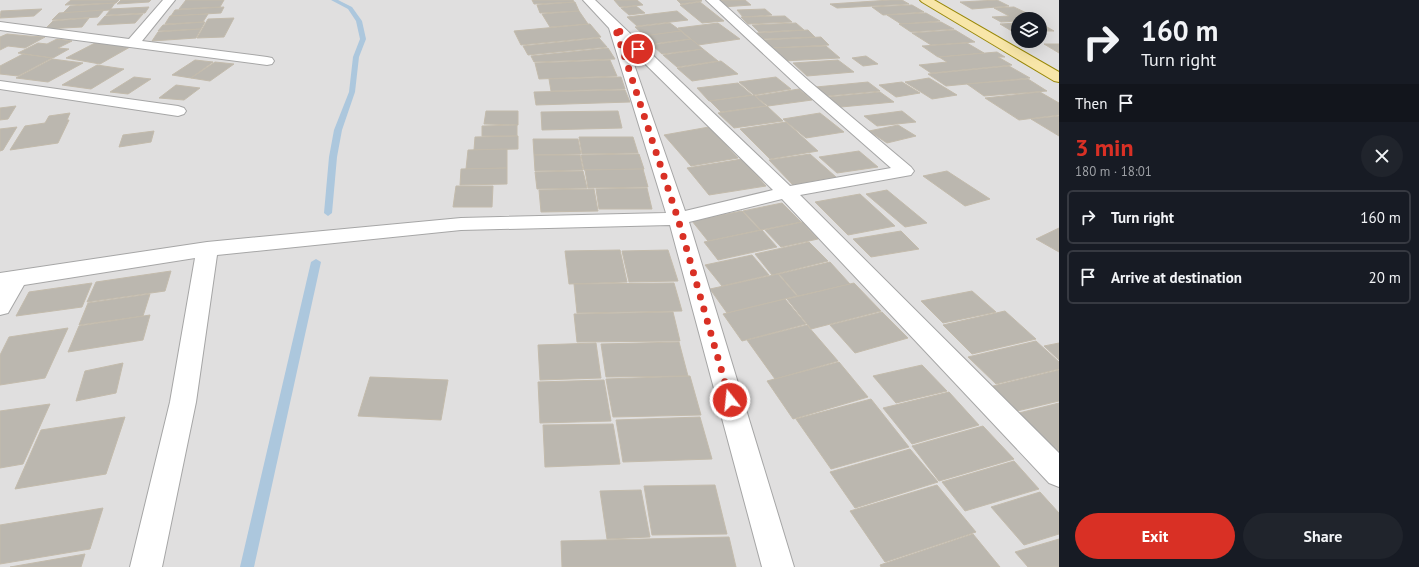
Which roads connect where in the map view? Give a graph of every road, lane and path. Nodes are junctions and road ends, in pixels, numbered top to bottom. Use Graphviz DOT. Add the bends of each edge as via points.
graph roads {
  1 [pos="170,0"];
  2 [pos="589,0"];
  3 [pos="712,0"];
  4 [pos="926,0"];
  5 [pos="948,0"];
  6 [pos="0,26"];
  7 [pos="615,27"];
  8 [pos="15,28"];
  9 [pos="999,29"];
  10 [pos="0,35"];
  11 [pos="133,43"];
  12 [pos="1028,48"];
  13 [pos="266,61"];
  14 [pos="1043,62"];
  15 [pos="1059,66"];
  16 [pos="1059,78"];
  17 [pos="1,87"];
  18 [pos="178,111"];
  19 [pos="786,192"];
  20 [pos="678,219"];
  21 [pos="208,249"];
  22 [pos="8,280"];
  23 [pos="0,307"];
  24 [pos="1059,473"];
  25 [pos="146,567"];
  26 [pos="778,567"];
  1 -- 11 [label="street"];
  2 -- 7 [label="street"];
  3 -- 19 [label="street" via="905,171"];
  4 -- 14 [label="main road"];
  5 -- 9 [label="main road"];
  6 -- 8 [label="street"];
  7 -- 19 [label="street"];
  7 -- 20 [label="street"];
  8 -- 10 [label="street"];
  8 -- 11 [label="street"];
  11 -- 13 [label="street"];
  12 -- 14 [label="main road"];
  14 -- 15 [label="main road"];
  14 -- 16 [label="main road"];
  17 -- 18 [label="street"];
  19 -- 20 [label="street"];
  19 -- 24 [label="street"];
  20 -- 21 [label="street" via="461,224"];
  20 -- 26 [label="street"];
  21 -- 22 [label="street"];
  21 -- 25 [label="street" via="183,402"];
  22 -- 23 [label="street"];
}
